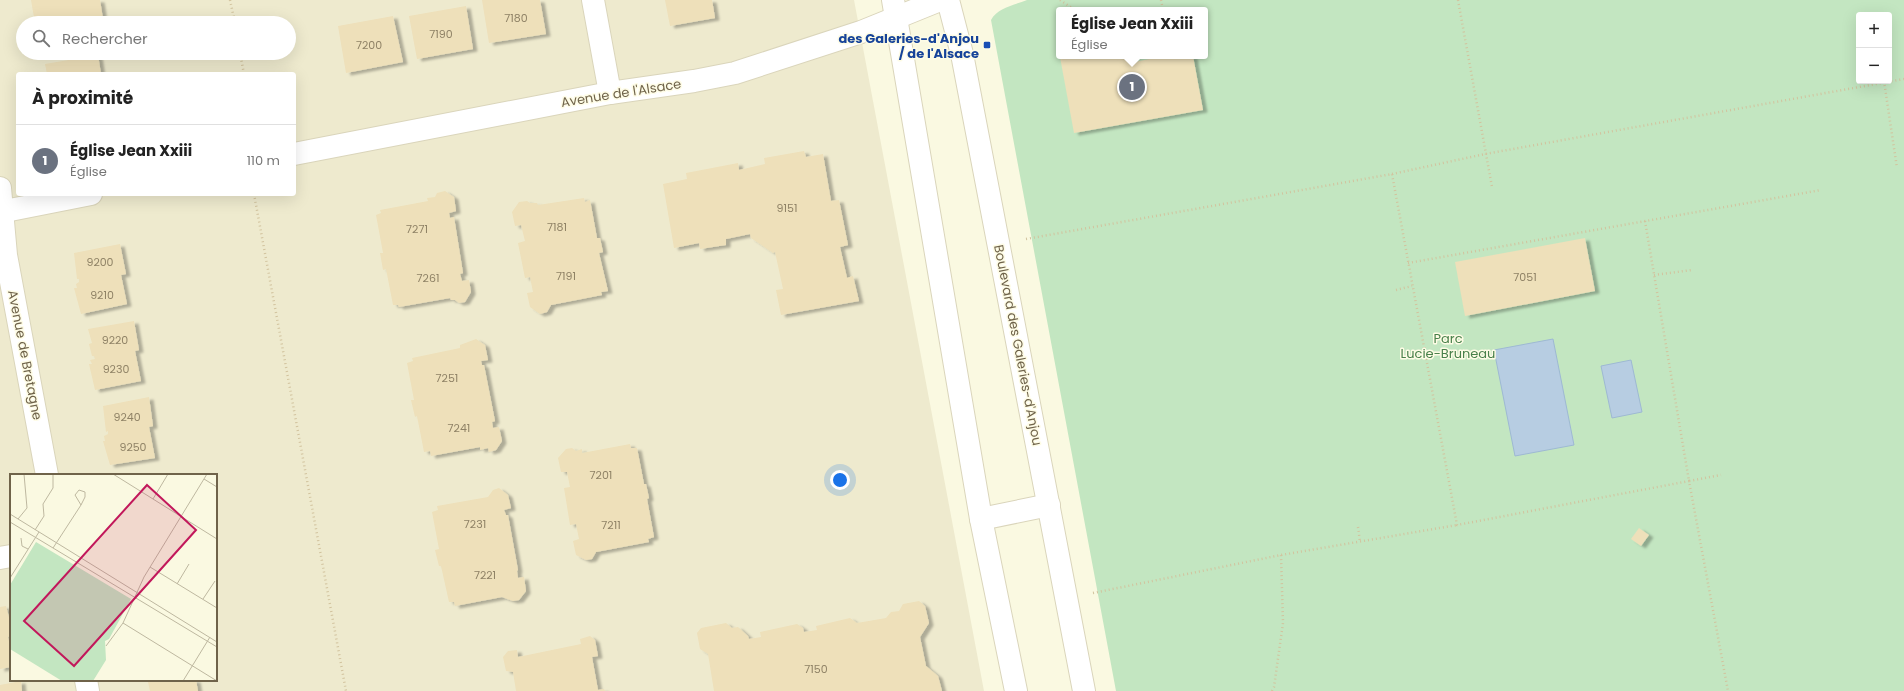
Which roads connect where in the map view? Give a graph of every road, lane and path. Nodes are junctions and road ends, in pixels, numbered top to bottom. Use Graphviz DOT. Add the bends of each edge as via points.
graph roads {
  1 [pos="230,0"];
  2 [pos="593,0"];
  3 [pos="940,0"];
  4 [pos="948,0"];
  5 [pos="1060,0"];
  6 [pos="1458,0"];
  7 [pos="1070,7"];
  8 [pos="895,9"];
  9 [pos="233,16"];
  10 [pos="241,60"];
  11 [pos="244,72"];
  12 [pos="1904,79"];
  13 [pos="1892,81"];
  14 [pos="1873,84"];
  15 [pos="1884,84"];
  16 [pos="610,93"];
  17 [pos="296,154"];
  18 [pos="1485,154"];
  19 [pos="1897,168"];
  20 [pos="1392,174"];
  21 [pos="1492,187"];
  22 [pos="0,188"];
  23 [pos="1821,190"];
  24 [pos="81,196"];
  25 [pos="254,196"];
  26 [pos="1,212"];
  27 [pos="1645,221"];
  28 [pos="1026,239"];
  29 [pos="1408,262"];
  30 [pos="1692,270"];
  31 [pos="1654,275"];
  32 [pos="1412,286"];
  33 [pos="1396,290"];
  34 [pos="47,474"];
  35 [pos="1721,475"];
  36 [pos="1689,481"];
  37 [pos="1049,505"];
  38 [pos="981,519"];
  39 [pos="1457,525"];
  40 [pos="1358,527"];
  41 [pos="1360,542"];
  42 [pos="1281,555"];
  43 [pos="10,556"];
  44 [pos="0,558"];
  45 [pos="1093,593"];
  46 [pos="86,681"];
  47 [pos="88,691"];
  48 [pos="346,691"];
  49 [pos="1016,691"];
  50 [pos="1084,691"];
  51 [pos="1272,691"];
  52 [pos="1728,691"];
  1 -- 9 [label="path"];
  2 -- 16 [label="street"];
  3 -- 8 [label="street, Avenue de l'Alsace"];
  4 -- 37 [label="street, Boulevard des Galeries-d'Anjou" via="962,54"];
  5 -- 7 [label="path"];
  6 -- 18 [label="path"];
  8 -- 16 [label="street, Avenue de l'Alsace" via="861,32 735,73"];
  8 -- 38 [label="street"];
  10 -- 11 [label="path"];
  12 -- 13 [label="path"];
  14 -- 18 [label="path"];
  15 -- 19 [label="path"];
  16 -- 17 [label="street, Avenue de l'Alsace"];
  18 -- 20 [label="path"];
  18 -- 21 [label="path"];
  20 -- 28 [label="path"];
  20 -- 29 [label="path"];
  22 -- 26 [label="street, Avenue de Bretagne"];
  23 -- 27 [label="path"];
  24 -- 26 [label="street"];
  25 -- 48 [label="path"];
  26 -- 34 [label="street, Avenue de Bretagne" via="6,255"];
  27 -- 29 [label="path"];
  27 -- 31 [label="path"];
  29 -- 32 [label="path"];
  30 -- 31 [label="path"];
  31 -- 36 [label="path"];
  32 -- 33 [label="path"];
  32 -- 39 [label="path"];
  35 -- 36 [label="path"];
  36 -- 39 [label="path"];
  36 -- 52 [label="path"];
  37 -- 38 [label="street"];
  37 -- 50 [label="street, Boulevard des Galeries-d'Anjou"];
  38 -- 49 [label="street"];
  39 -- 41 [label="path"];
  40 -- 41 [label="path"];
  41 -- 42 [label="path"];
  42 -- 45 [label="path"];
  42 -- 51 [label="path" via="1283,623"];
  43 -- 44 [label="street"];
  46 -- 47 [label="street"];
}
